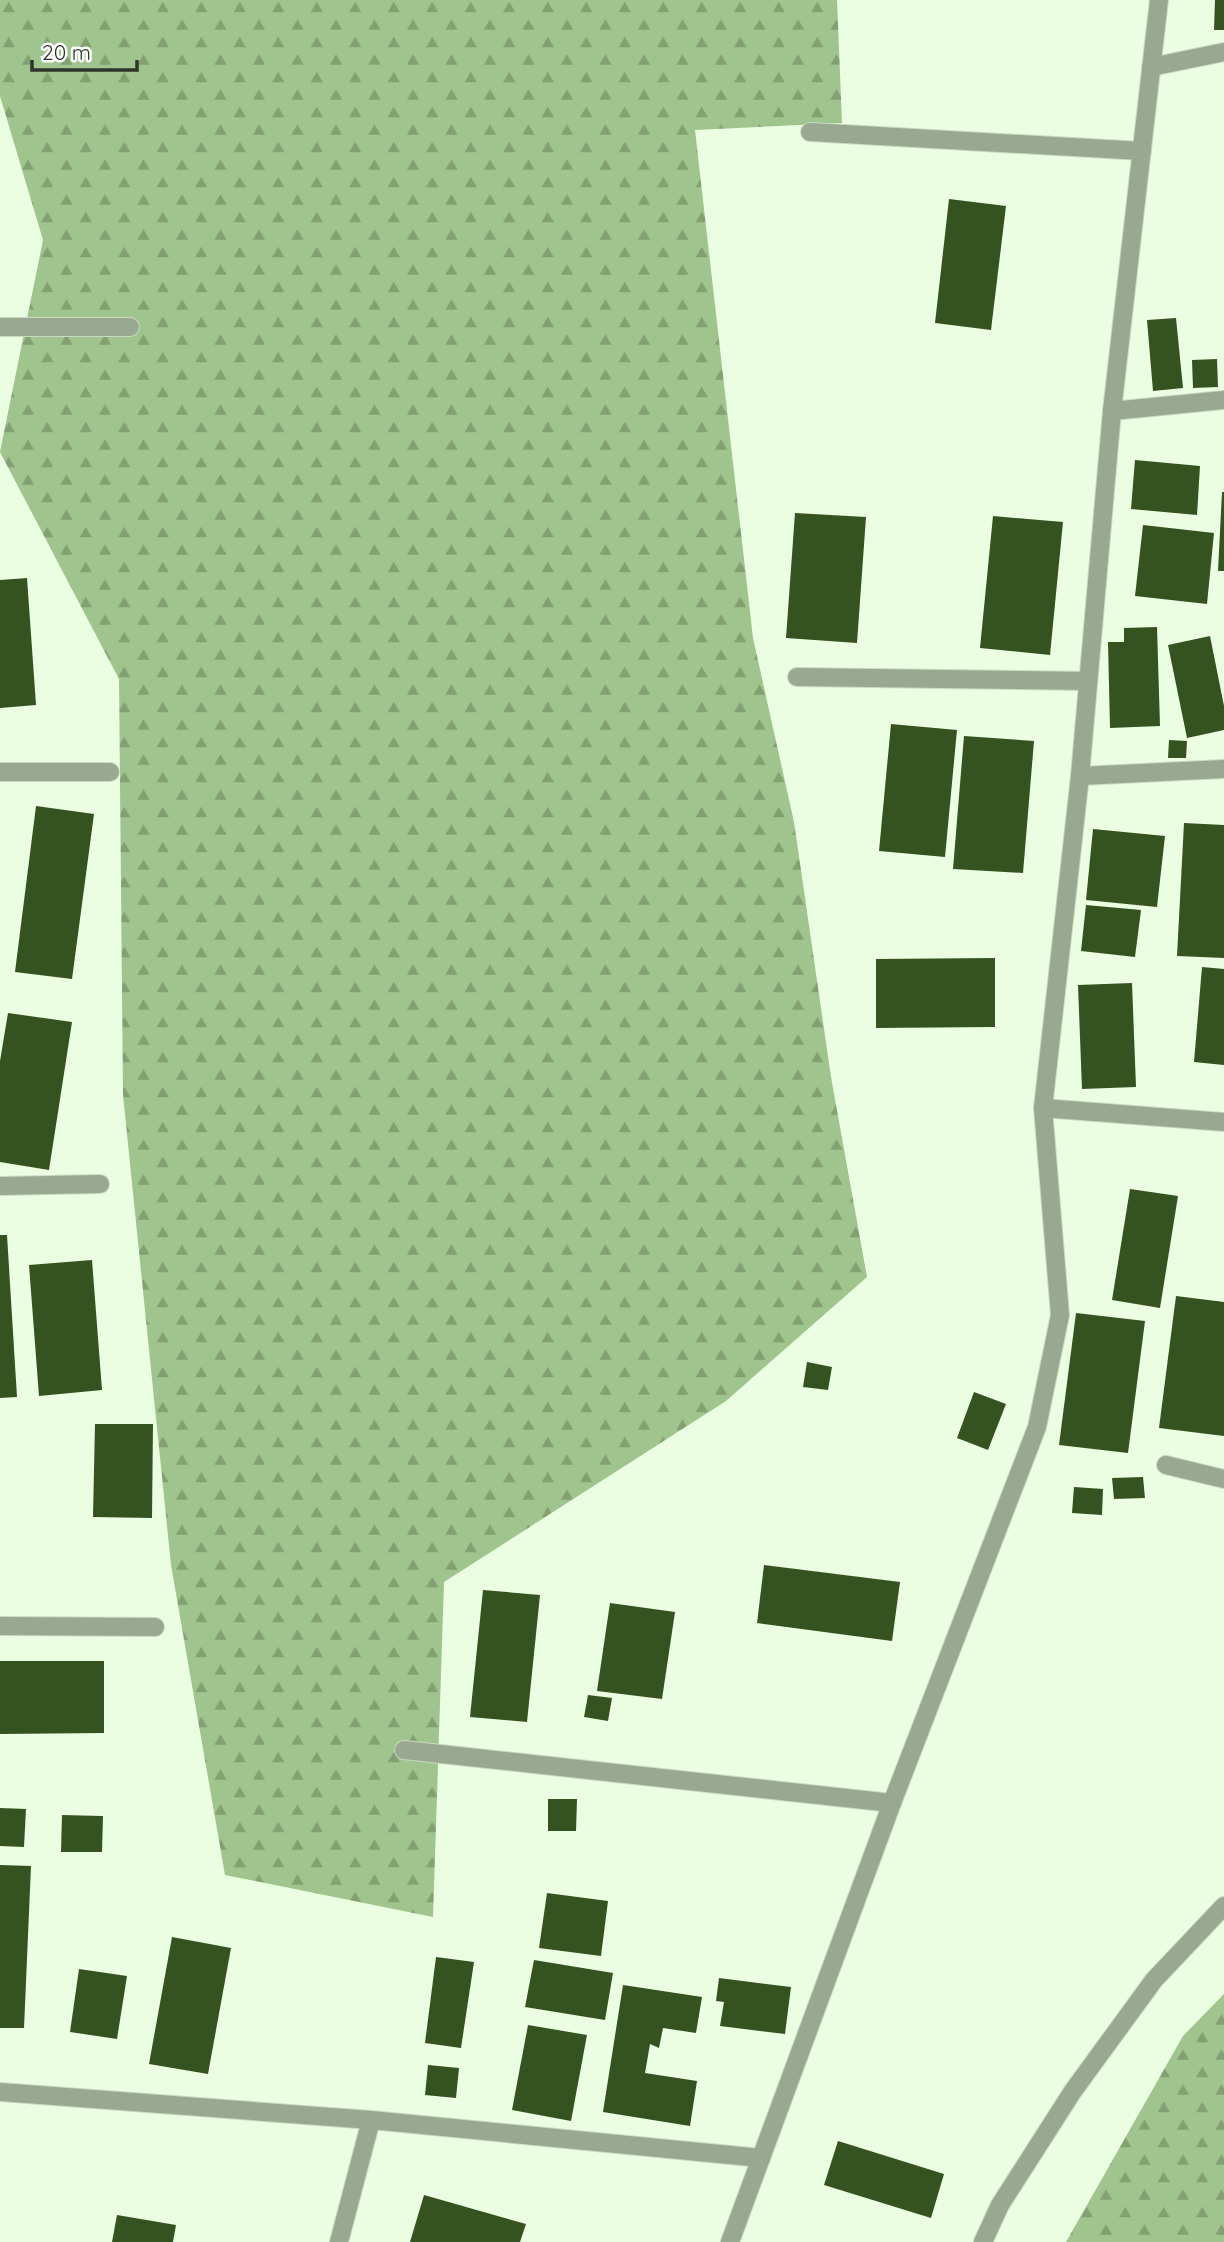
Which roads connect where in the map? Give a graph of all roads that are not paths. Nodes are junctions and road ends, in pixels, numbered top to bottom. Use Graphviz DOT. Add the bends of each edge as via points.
graph roads {
  1 [pos="1159,0"];
  2 [pos="1224,52"];
  3 [pos="1151,66"];
  4 [pos="810,132"];
  5 [pos="1142,151"];
  6 [pos="0,327"];
  7 [pos="130,327"];
  8 [pos="1224,400"];
  9 [pos="1112,411"];
  10 [pos="797,677"];
  11 [pos="1088,681"];
  12 [pos="1224,769"];
  13 [pos="0,772"];
  14 [pos="110,772"];
  15 [pos="1080,776"];
  16 [pos="1043,1108"];
  17 [pos="1224,1122"];
  18 [pos="100,1184"];
  19 [pos="0,1186"];
  20 [pos="1166,1465"];
  21 [pos="1224,1479"];
  22 [pos="0,1626"];
  23 [pos="155,1627"];
  24 [pos="404,1750"];
  25 [pos="891,1803"];
  26 [pos="1224,1906"];
  27 [pos="0,2092"];
  28 [pos="372,2120"];
  29 [pos="761,2158"];
  30 [pos="339,2242"];
  31 [pos="730,2242"];
  32 [pos="983,2242"];
  1 -- 3 [label="street"];
  2 -- 3 [label="street"];
  3 -- 5 [label="street"];
  4 -- 5 [label="street"];
  5 -- 9 [label="street"];
  6 -- 7 [label="street"];
  8 -- 9 [label="street"];
  9 -- 11 [label="street"];
  10 -- 11 [label="street"];
  11 -- 15 [label="street"];
  12 -- 15 [label="street"];
  13 -- 14 [label="street"];
  15 -- 16 [label="street"];
  16 -- 17 [label="street"];
  16 -- 25 [label="street" via="1060,1315 1037,1427"];
  18 -- 19 [label="street"];
  20 -- 21 [label="street"];
  22 -- 23 [label="street"];
  24 -- 25 [label="street"];
  25 -- 29 [label="street"];
  26 -- 32 [label="street" via="1154,1980 1073,2091 1000,2206"];
  27 -- 28 [label="street"];
  28 -- 29 [label="street"];
  28 -- 30 [label="street"];
  29 -- 31 [label="street"];
}
